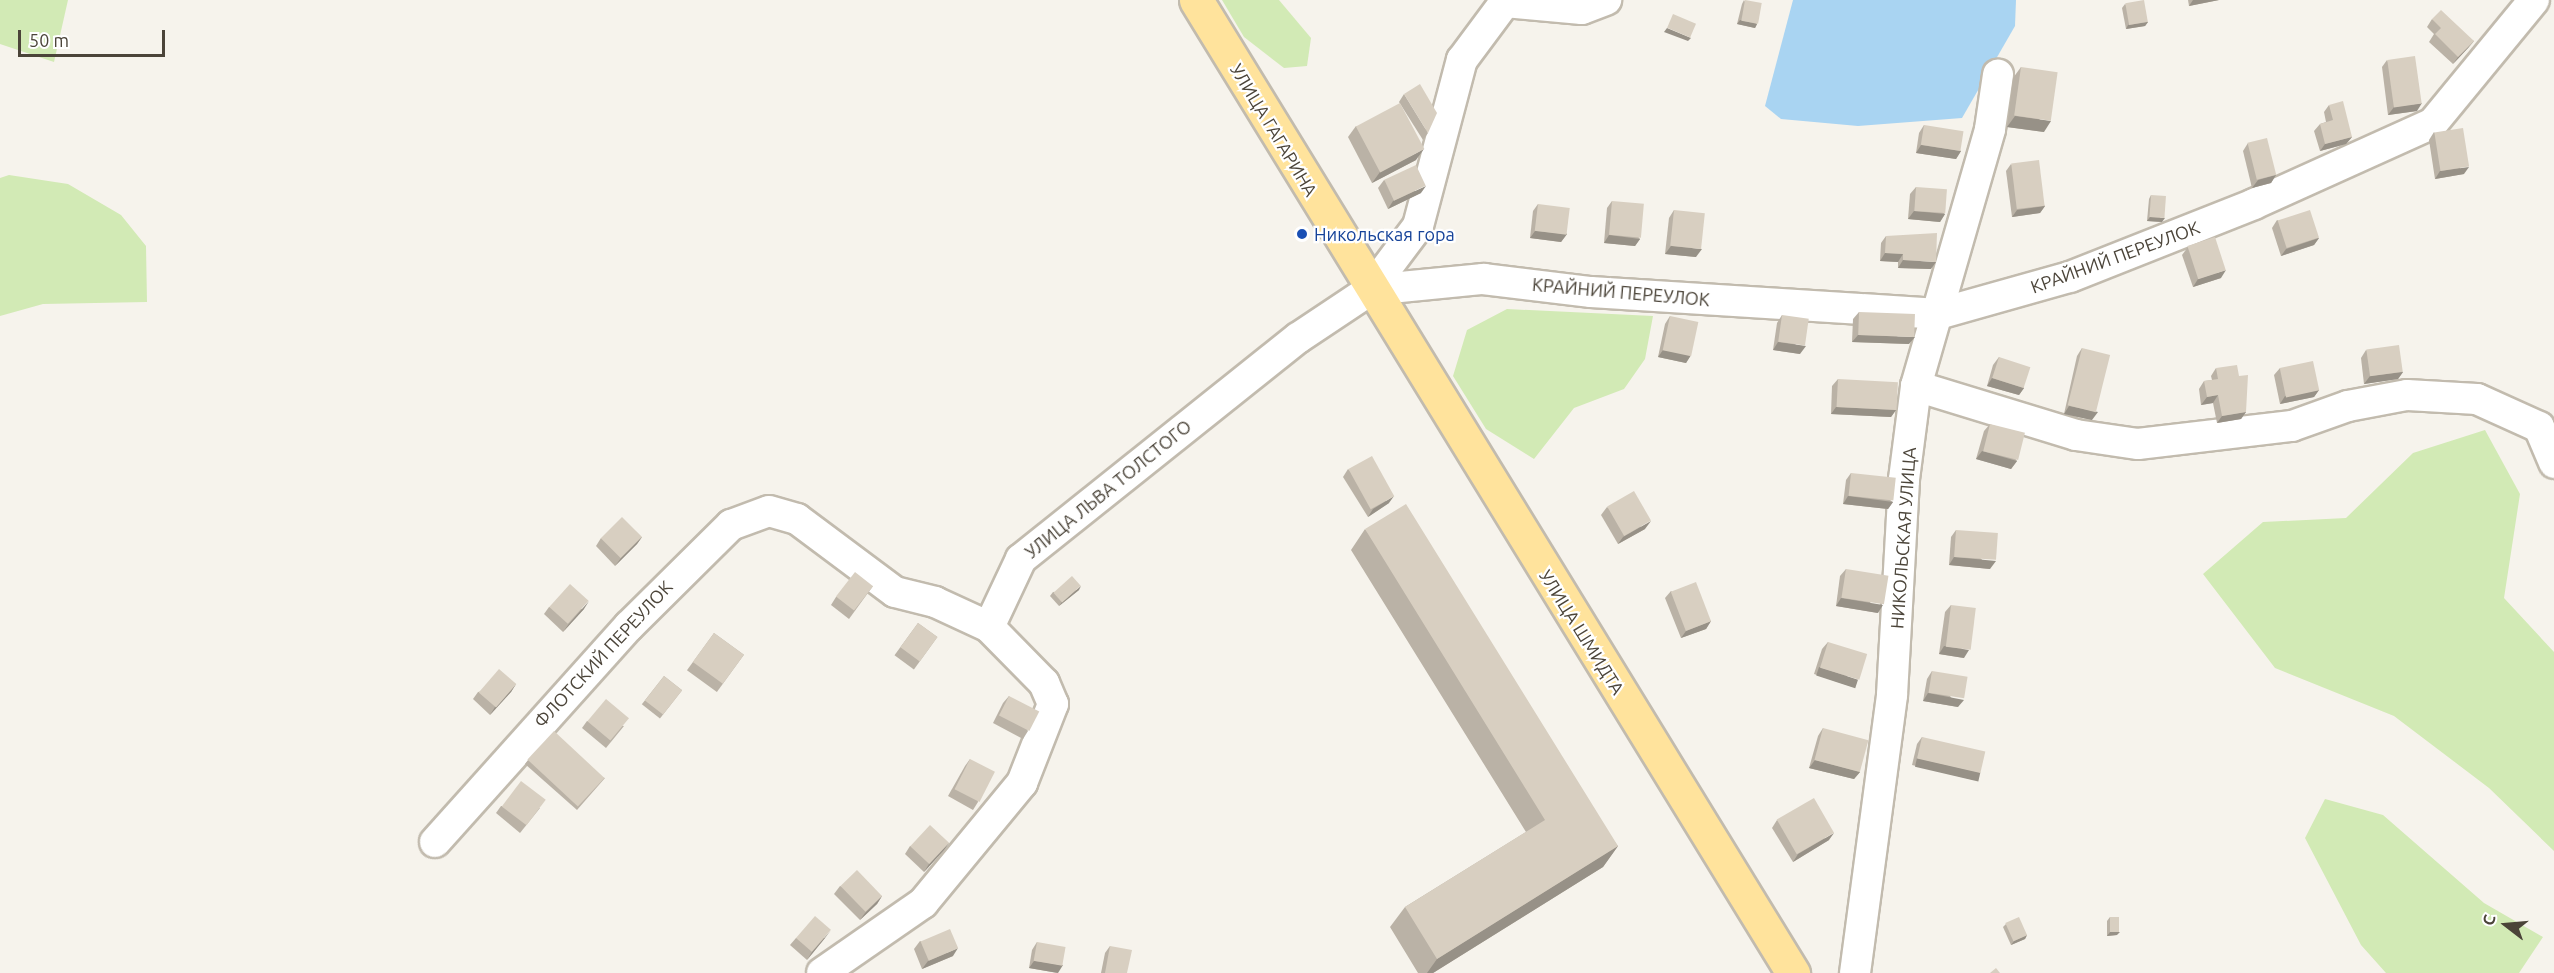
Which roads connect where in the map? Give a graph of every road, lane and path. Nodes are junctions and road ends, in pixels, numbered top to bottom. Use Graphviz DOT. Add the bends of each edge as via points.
graph roads {
  1 [pos="1196,0"];
  2 [pos="1606,0"];
  3 [pos="2534,0"];
  4 [pos="1504,1"];
  5 [pos="1998,75"];
  6 [pos="1370,290"];
  7 [pos="1938,314"];
  8 [pos="1916,386"];
  9 [pos="2554,463"];
  10 [pos="989,627"];
  11 [pos="435,842"];
  12 [pos="822,973"];
  13 [pos="1793,973"];
  14 [pos="1855,973"];
  1 -- 6 [label="main road, УЛИЦА ГАГАРИНА"];
  2 -- 4 [label="street" via="1582,9"];
  3 -- 7 [label="street, КРАЙНИЙ ПЕРЕУЛОК" via="2433,123 2254,204 2070,277"];
  4 -- 6 [label="street" via="1462,60 1418,226"];
  5 -- 7 [label="street, НИКОЛЬСКАЯ УЛИЦА" via="1990,129"];
  6 -- 7 [label="street, КРАЙНИЙ ПЕРЕУЛОК" via="1483,279 1592,292"];
  6 -- 10 [label="street, УЛИЦА ЛЬВА ТОЛСТОГО" via="1298,338 1021,559"];
  6 -- 13 [label="main road, УЛИЦА ШМИДТА"];
  7 -- 8 [label="street, НИКОЛЬСКАЯ УЛИЦА"];
  8 -- 9 [label="street" via="2076,435 2138,444 2292,426 2348,406 2407,395 2477,399 2539,427"];
  8 -- 14 [label="street, НИКОЛЬСКАЯ УЛИЦА" via="1904,479 1892,695"];
  10 -- 11 [label="street, ФЛОТСКИЙ ПЕРЕУЛОК" via="935,602 895,592 797,519 769,511 731,525 621,634"];
  10 -- 12 [label="street" via="1044,683 1053,704 1022,783 923,903"];
}
